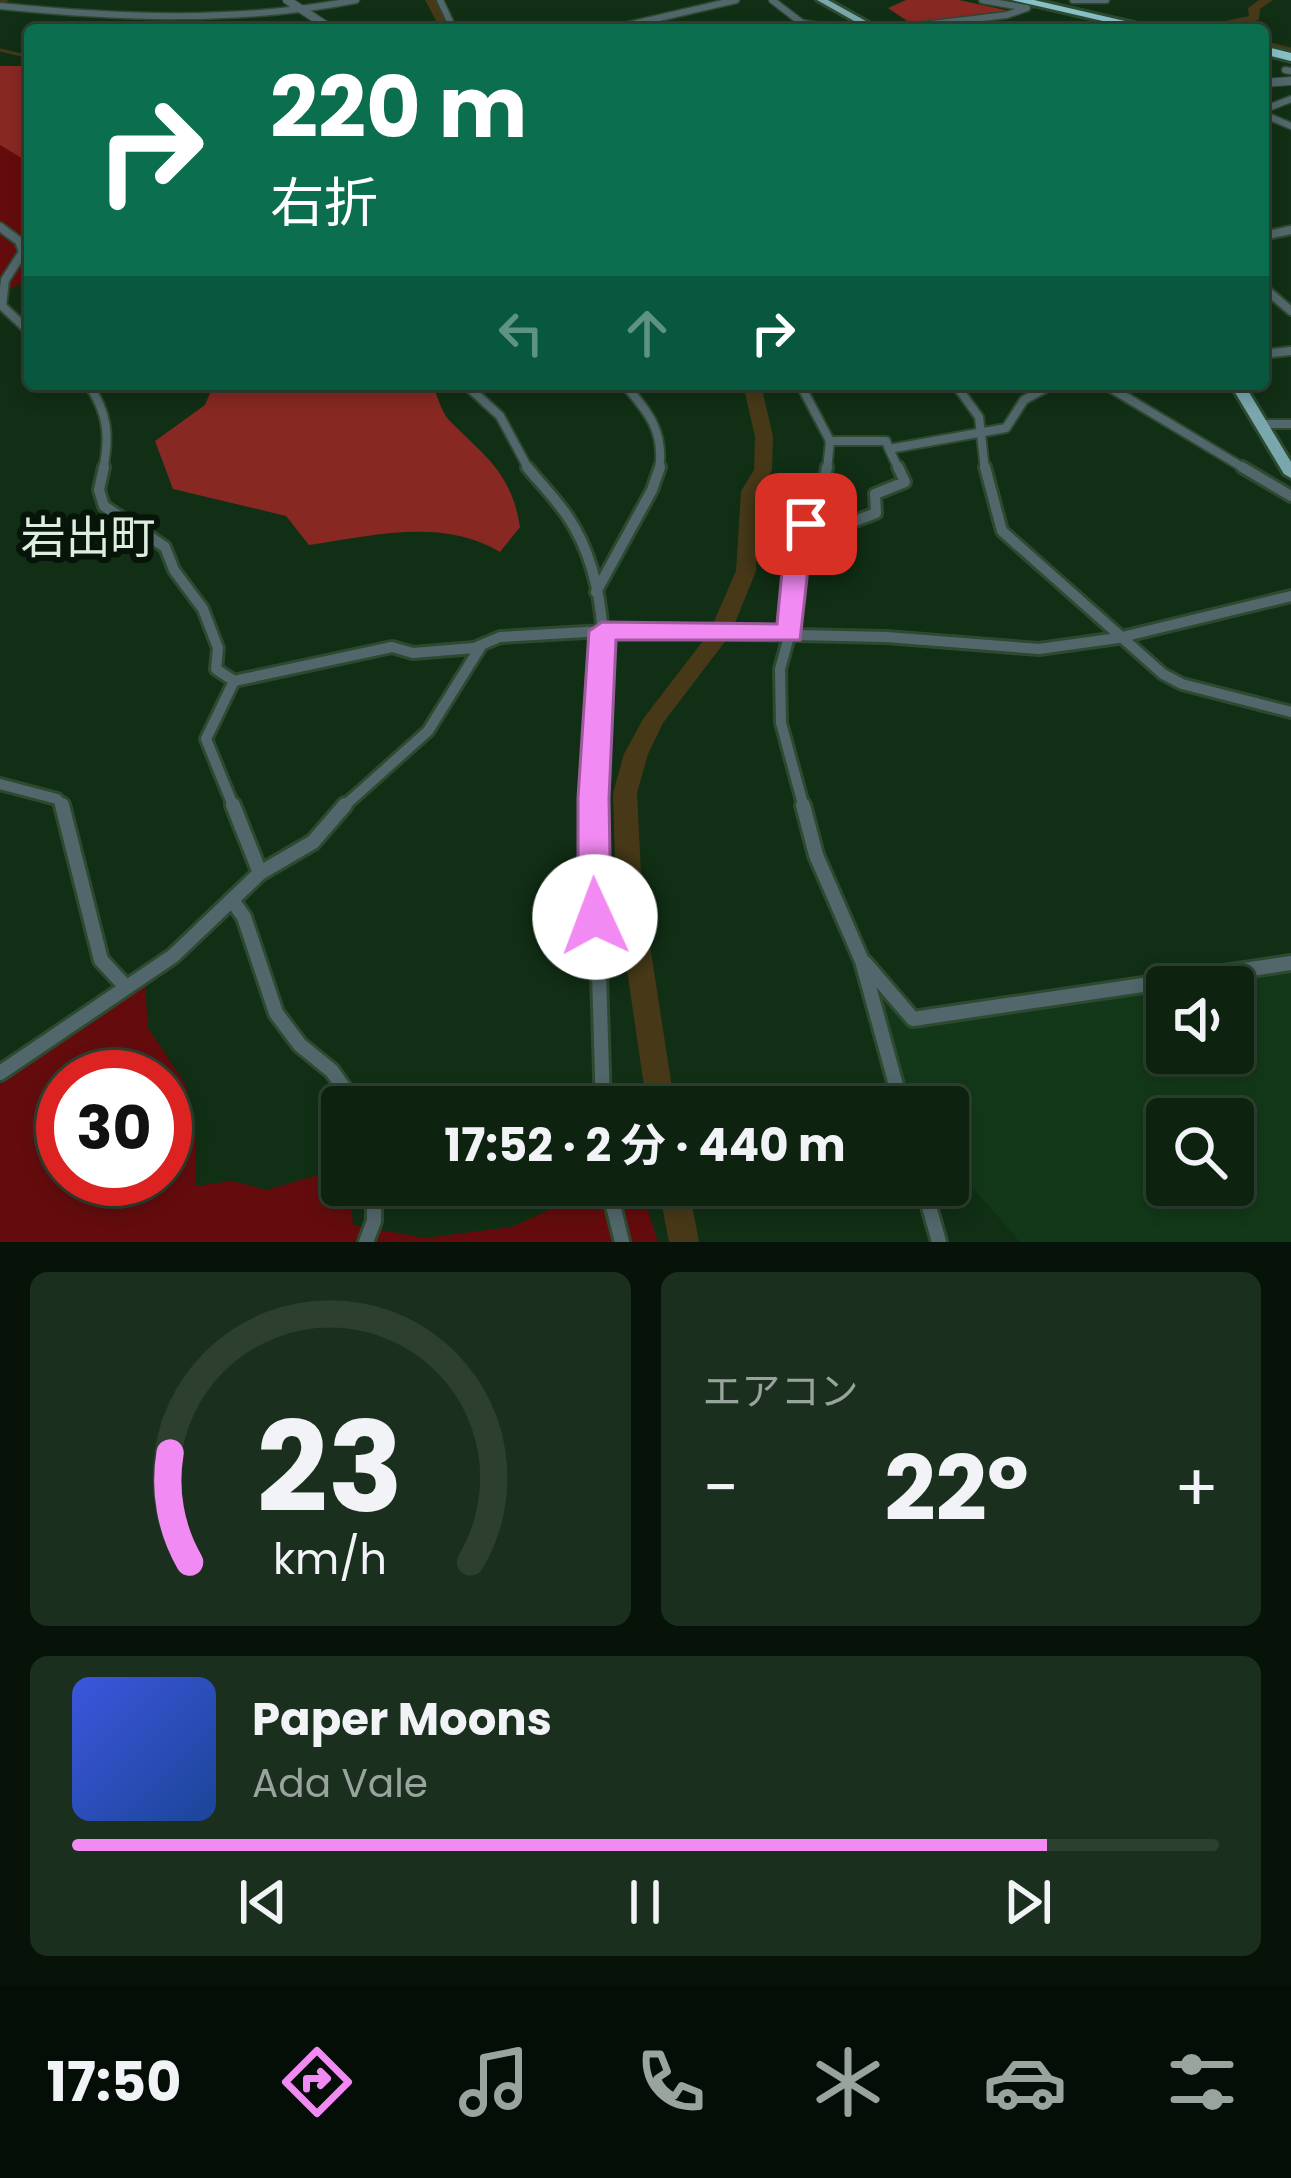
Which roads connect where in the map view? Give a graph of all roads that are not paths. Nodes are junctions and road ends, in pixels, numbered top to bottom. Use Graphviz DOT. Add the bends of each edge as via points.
graph roads {
  1 [pos="287,0"];
  2 [pos="356,0"];
  3 [pos="736,0"];
  4 [pos="772,0"];
  5 [pos="821,0"];
  6 [pos="982,0"];
  7 [pos="1106,0"];
  8 [pos="1030,4"];
  9 [pos="1067,4"];
  10 [pos="0,6"];
  11 [pos="300,11"];
  12 [pos="323,24"];
  13 [pos="633,24"];
  14 [pos="808,24"];
  15 [pos="867,24"];
  16 [pos="930,24"];
  17 [pos="1144,24"];
  18 [pos="0,227"];
  19 [pos="1,291"];
  20 [pos="24,327"];
  21 [pos="92,390"];
  22 [pos="471,390"];
  23 [pos="629,390"];
  24 [pos="803,390"];
  25 [pos="960,390"];
  26 [pos="1038,390"];
  27 [pos="1114,390"];
  28 [pos="1241,390"];
  29 [pos="1264,424"];
  30 [pos="1291,424"];
  31 [pos="980,433"];
  32 [pos="830,441"];
  33 [pos="889,448"];
  34 [pos="1291,474"];
  35 [pos="1291,496"];
  36 [pos="797,551"];
  37 [pos="596,593"];
  38 [pos="1291,596"];
  39 [pos="602,631"];
  40 [pos="790,633"];
  41 [pos="1118,638"];
  42 [pos="481,646"];
  43 [pos="234,681"];
  44 [pos="1291,712"];
  45 [pos="0,784"];
  46 [pos="260,873"];
  47 [pos="232,900"];
  48 [pos="862,961"];
  49 [pos="1291,963"];
  50 [pos="126,987"];
  51 [pos="0,1073"];
  52 [pos="342,1086"];
  53 [pos="602,1086"];
  54 [pos="896,1086"];
  55 [pos="374,1206"];
  56 [pos="613,1206"];
  57 [pos="929,1206"];
  58 [pos="366,1242"];
  59 [pos="622,1242"];
  60 [pos="939,1242"];
  1 -- 11 [label="street"];
  2 -- 11 [label="street"];
  3 -- 13 [label="street"];
  4 -- 14 [label="street"];
  5 -- 15 [label="main road"];
  6 -- 8 [label="street"];
  7 -- 9 [label="street"];
  8 -- 9 [label="highway"];
  8 -- 9 [label="highway"];
  8 -- 16 [label="street" via="1007,15"];
  9 -- 17 [label="highway"];
  10 -- 11 [label="street" via="97,16"];
  11 -- 12 [label="street"];
  18 -- 19 [label="street" via="23,252"];
  19 -- 20 [label="street" via="6,313"];
  21 -- 43 [label="street" via="110,438 99,490 104,506 165,548 203,609 218,648 216,668"];
  22 -- 37 [label="street" via="500,416 520,457 570,519"];
  23 -- 37 [label="street" via="652,419 660,473"];
  24 -- 32 [label="street"];
  25 -- 31 [label="street" via="980,417"];
  26 -- 31 [label="street" via="1006,428"];
  27 -- 35 [label="street"];
  28 -- 29 [label="main road"];
  29 -- 30 [label="street"];
  29 -- 34 [label="main road"];
  31 -- 33 [label="street"];
  31 -- 41 [label="street" via="1002,531"];
  32 -- 33 [label="street" via="886,441"];
  32 -- 36 [label="street" via="822,494"];
  33 -- 36 [label="street" via="904,482 875,494 876,513 835,529 828,549"];
  36 -- 40 [label="street"];
  37 -- 39 [label="street"];
  38 -- 41 [label="street"];
  39 -- 40 [label="street"];
  39 -- 42 [label="street"];
  39 -- 53 [label="street" via="592,842"];
  40 -- 41 [label="street" via="1040,649"];
  40 -- 48 [label="street" via="781,669 784,745 816,855"];
  41 -- 44 [label="street" via="1182,684"];
  42 -- 43 [label="street" via="413,653 392,647"];
  42 -- 46 [label="street" via="428,731 313,842"];
  43 -- 46 [label="street" via="206,739"];
  45 -- 50 [label="street" via="57,799 65,809 101,960"];
  46 -- 47 [label="street"];
  47 -- 50 [label="street"];
  47 -- 52 [label="street" via="276,1013"];
  48 -- 49 [label="street" via="913,1018"];
  48 -- 54 [label="street"];
  50 -- 51 [label="street"];
  55 -- 58 [label="street"];
  56 -- 59 [label="street"];
  57 -- 60 [label="street"];
}
